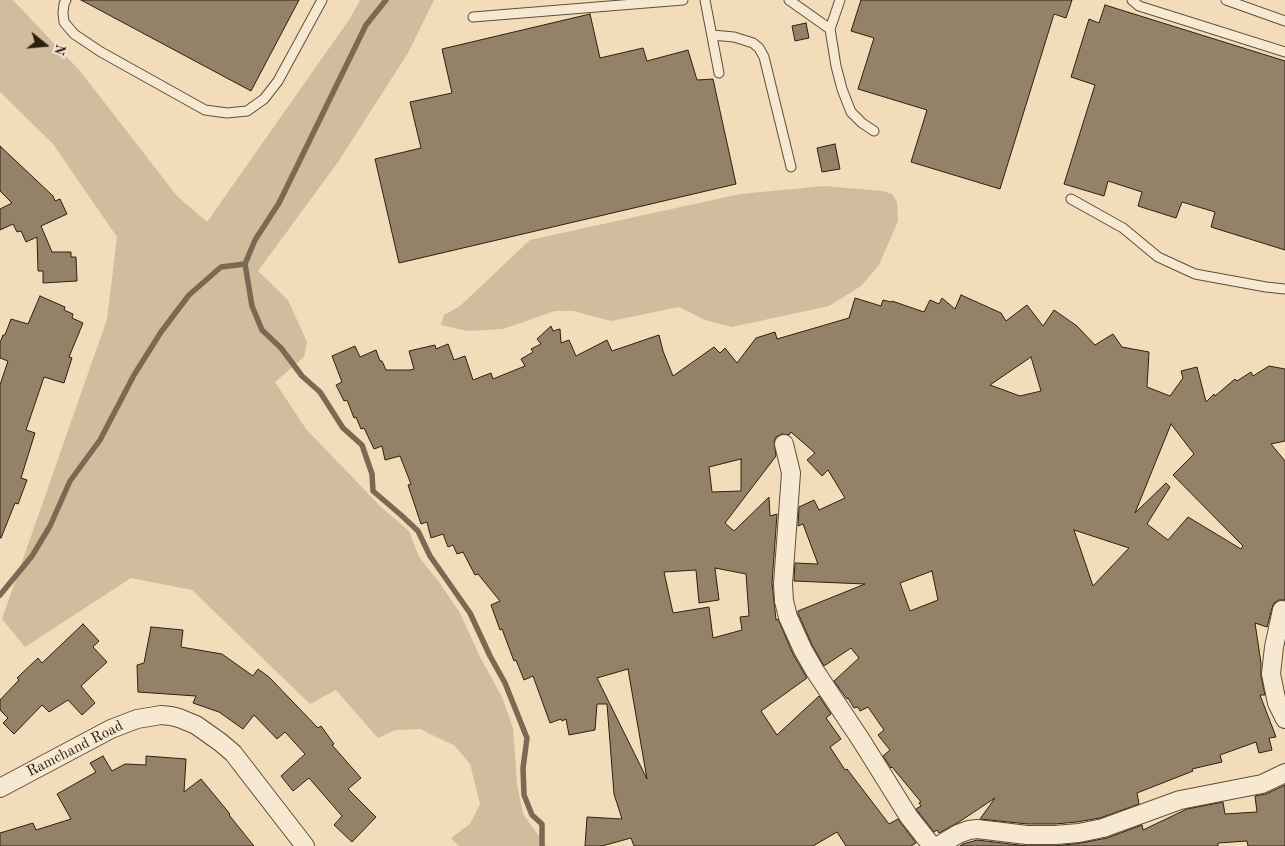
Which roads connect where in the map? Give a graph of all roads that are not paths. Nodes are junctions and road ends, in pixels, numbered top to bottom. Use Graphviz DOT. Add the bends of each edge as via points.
graph roads {
  1 [pos="66,0"];
  2 [pos="322,0"];
  3 [pos="683,0"];
  4 [pos="705,0"];
  5 [pos="789,0"];
  6 [pos="840,0"];
  7 [pos="1132,0"];
  8 [pos="1226,0"];
  9 [pos="473,17"];
  10 [pos="1285,21"];
  11 [pos="830,28"];
  12 [pos="712,35"];
  13 [pos="1285,52"];
  14 [pos="719,73"];
  15 [pos="874,131"];
  16 [pos="791,168"];
  17 [pos="1071,200"];
  18 [pos="1285,288"];
  19 [pos="784,444"];
  20 [pos="1282,610"];
  21 [pos="1285,720"];
  22 [pos="1285,773"];
  23 [pos="0,788"];
  24 [pos="305,846"];
  25 [pos="932,846"];
  26 [pos="938,846"];
  1 -- 2 [label="lane" via="64,22 74,34 205,110 227,113 247,111 264,99"];
  3 -- 9 [label="lane"];
  4 -- 12 [label="lane"];
  5 -- 11 [label="lane"];
  6 -- 11 [label="lane"];
  7 -- 13 [label="lane" via="1139,6"];
  8 -- 10 [label="lane"];
  11 -- 15 [label="lane" via="838,74 851,112"];
  12 -- 14 [label="lane"];
  12 -- 16 [label="lane" via="743,39 759,48 768,71"];
  17 -- 18 [label="lane" via="1123,228 1158,257 1195,274 1266,288"];
  19 -- 25 [label="street" via="791,473 783,584 788,617 815,671 909,818"];
  20 -- 21 [label="street" via="1271,674 1277,703"];
  22 -- 26 [label="street" via="1262,784 1180,800 1103,828 1056,835 978,829 958,834"];
  23 -- 24 [label="street, Ramchand Road" via="111,729 137,719 171,716 196,725 233,753"];
}
